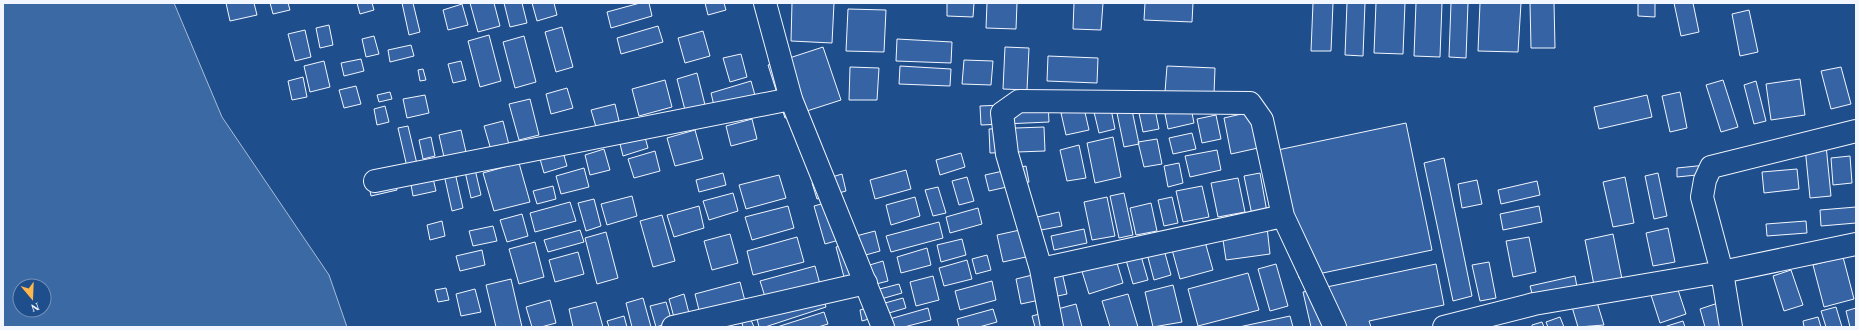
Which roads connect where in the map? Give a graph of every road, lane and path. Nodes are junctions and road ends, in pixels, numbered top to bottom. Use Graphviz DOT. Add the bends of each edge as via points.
graph roads {
  1 [pos="765,3"];
  2 [pos="791,99"];
  3 [pos="1856,131"];
  4 [pos="375,181"];
  5 [pos="1282,216"];
  6 [pos="1856,244"];
  7 [pos="1041,270"];
  8 [pos="1722,272"];
  9 [pos="866,283"];
  10 [pos="673,327"];
  11 [pos="883,327"];
  12 [pos="1052,327"];
  13 [pos="1335,327"];
  14 [pos="1444,327"];
  15 [pos="1731,327"];
  1 -- 2 [label="street"];
  2 -- 4 [label="street"];
  2 -- 9 [label="street"];
  3 -- 8 [label="street" via="1711,167 1705,180 1702,197"];
  5 -- 7 [label="street"];
  5 -- 7 [label="street" via="1262,120 1250,103 1019,101 1002,113 1006,154"];
  5 -- 13 [label="street"];
  6 -- 8 [label="street"];
  7 -- 12 [label="street"];
  8 -- 14 [label="street" via="1534,304"];
  8 -- 15 [label="street"];
  9 -- 10 [label="street"];
  9 -- 11 [label="street"];
}
